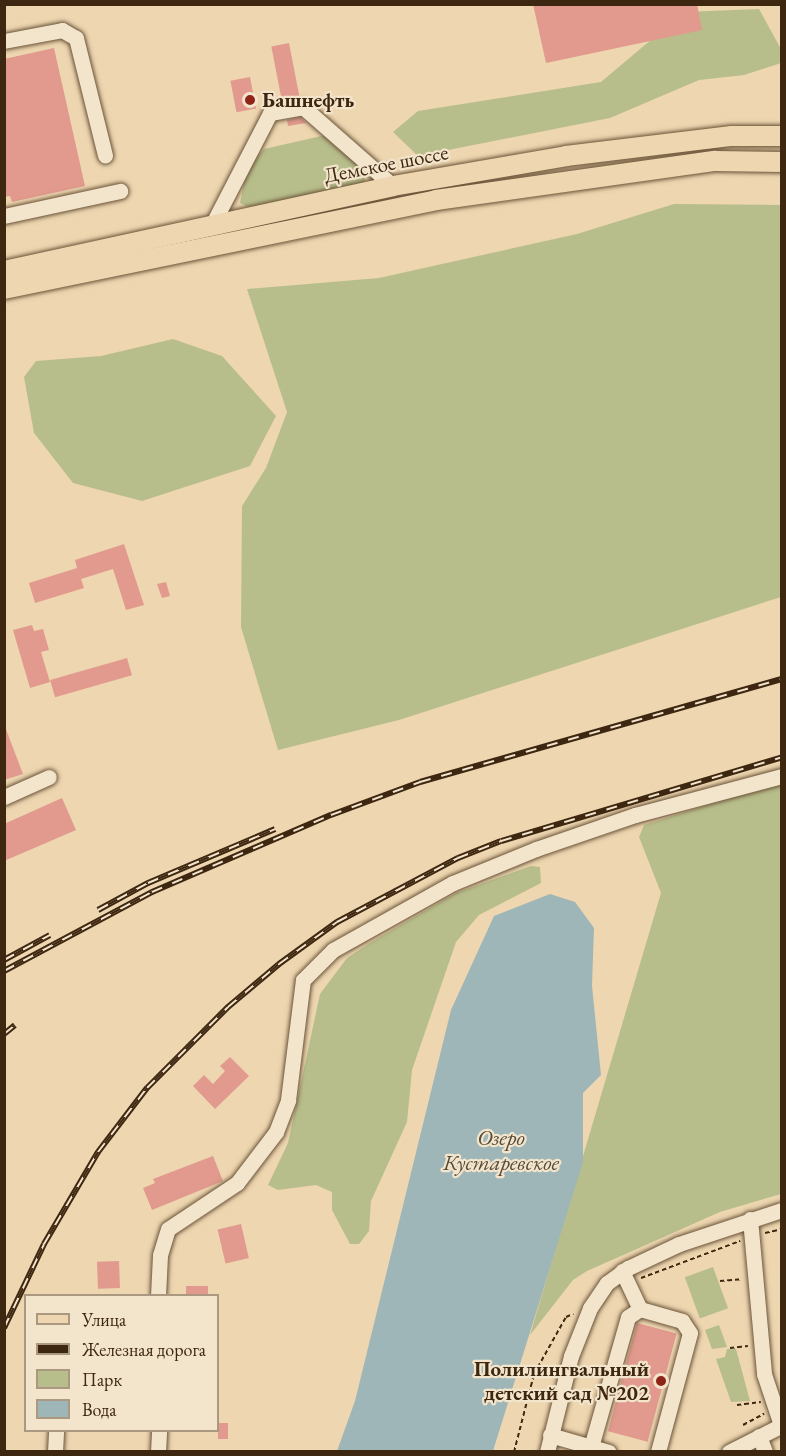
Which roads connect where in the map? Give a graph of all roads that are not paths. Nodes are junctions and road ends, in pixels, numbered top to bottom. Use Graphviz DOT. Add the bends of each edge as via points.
graph roads {
  1 [pos="4,41"];
  2 [pos="782,136"];
  3 [pos="105,155"];
  4 [pos="782,162"];
  5 [pos="393,186"];
  6 [pos="120,191"];
  7 [pos="4,216"];
  8 [pos="212,225"];
  9 [pos="4,271"];
  10 [pos="4,289"];
  11 [pos="782,776"];
  12 [pos="49,777"];
  13 [pos="4,797"];
  14 [pos="782,1210"];
  15 [pos="750,1219"];
  16 [pos="624,1277"];
  17 [pos="158,1294"];
  18 [pos="640,1309"];
  19 [pos="781,1425"];
  20 [pos="56,1432"];
  21 [pos="159,1432"];
  22 [pos="550,1435"];
  23 [pos="759,1436"];
  24 [pos="599,1450"];
  25 [pos="55,1452"];
  26 [pos="158,1452"];
  27 [pos="547,1452"];
  28 [pos="658,1452"];
  29 [pos="729,1452"];
  30 [pos="765,1452"];
  1 -- 3 [label="street" via="62,30 76,38"];
  2 -- 5 [label="main road, Демское шоссе" via="658,143"];
  4 -- 10 [label="main road" via="715,161 436,200"];
  5 -- 8 [label="main road, Демское шоссе"];
  5 -- 8 [label="street" via="303,107 270,113"];
  6 -- 7 [label="street"];
  8 -- 9 [label="main road, Демское шоссе"];
  11 -- 17 [label="street" via="635,815 536,849 453,883 333,950 303,980 288,1100 276,1132 237,1183 168,1229 160,1255"];
  12 -- 13 [label="street"];
  14 -- 15 [label="street"];
  15 -- 16 [label="street" via="685,1241"];
  15 -- 19 [label="street" via="764,1374"];
  16 -- 18 [label="street"];
  16 -- 22 [label="street" via="603,1287 590,1308 566,1370"];
  18 -- 24 [label="street" via="628,1317"];
  18 -- 28 [label="street" via="682,1321 690,1333"];
  19 -- 23 [label="street"];
  20 -- 25 [label="street"];
  21 -- 26 [label="street"];
  22 -- 24 [label="street"];
  22 -- 27 [label="street"];
  23 -- 29 [label="street"];
  23 -- 30 [label="street"];
}
